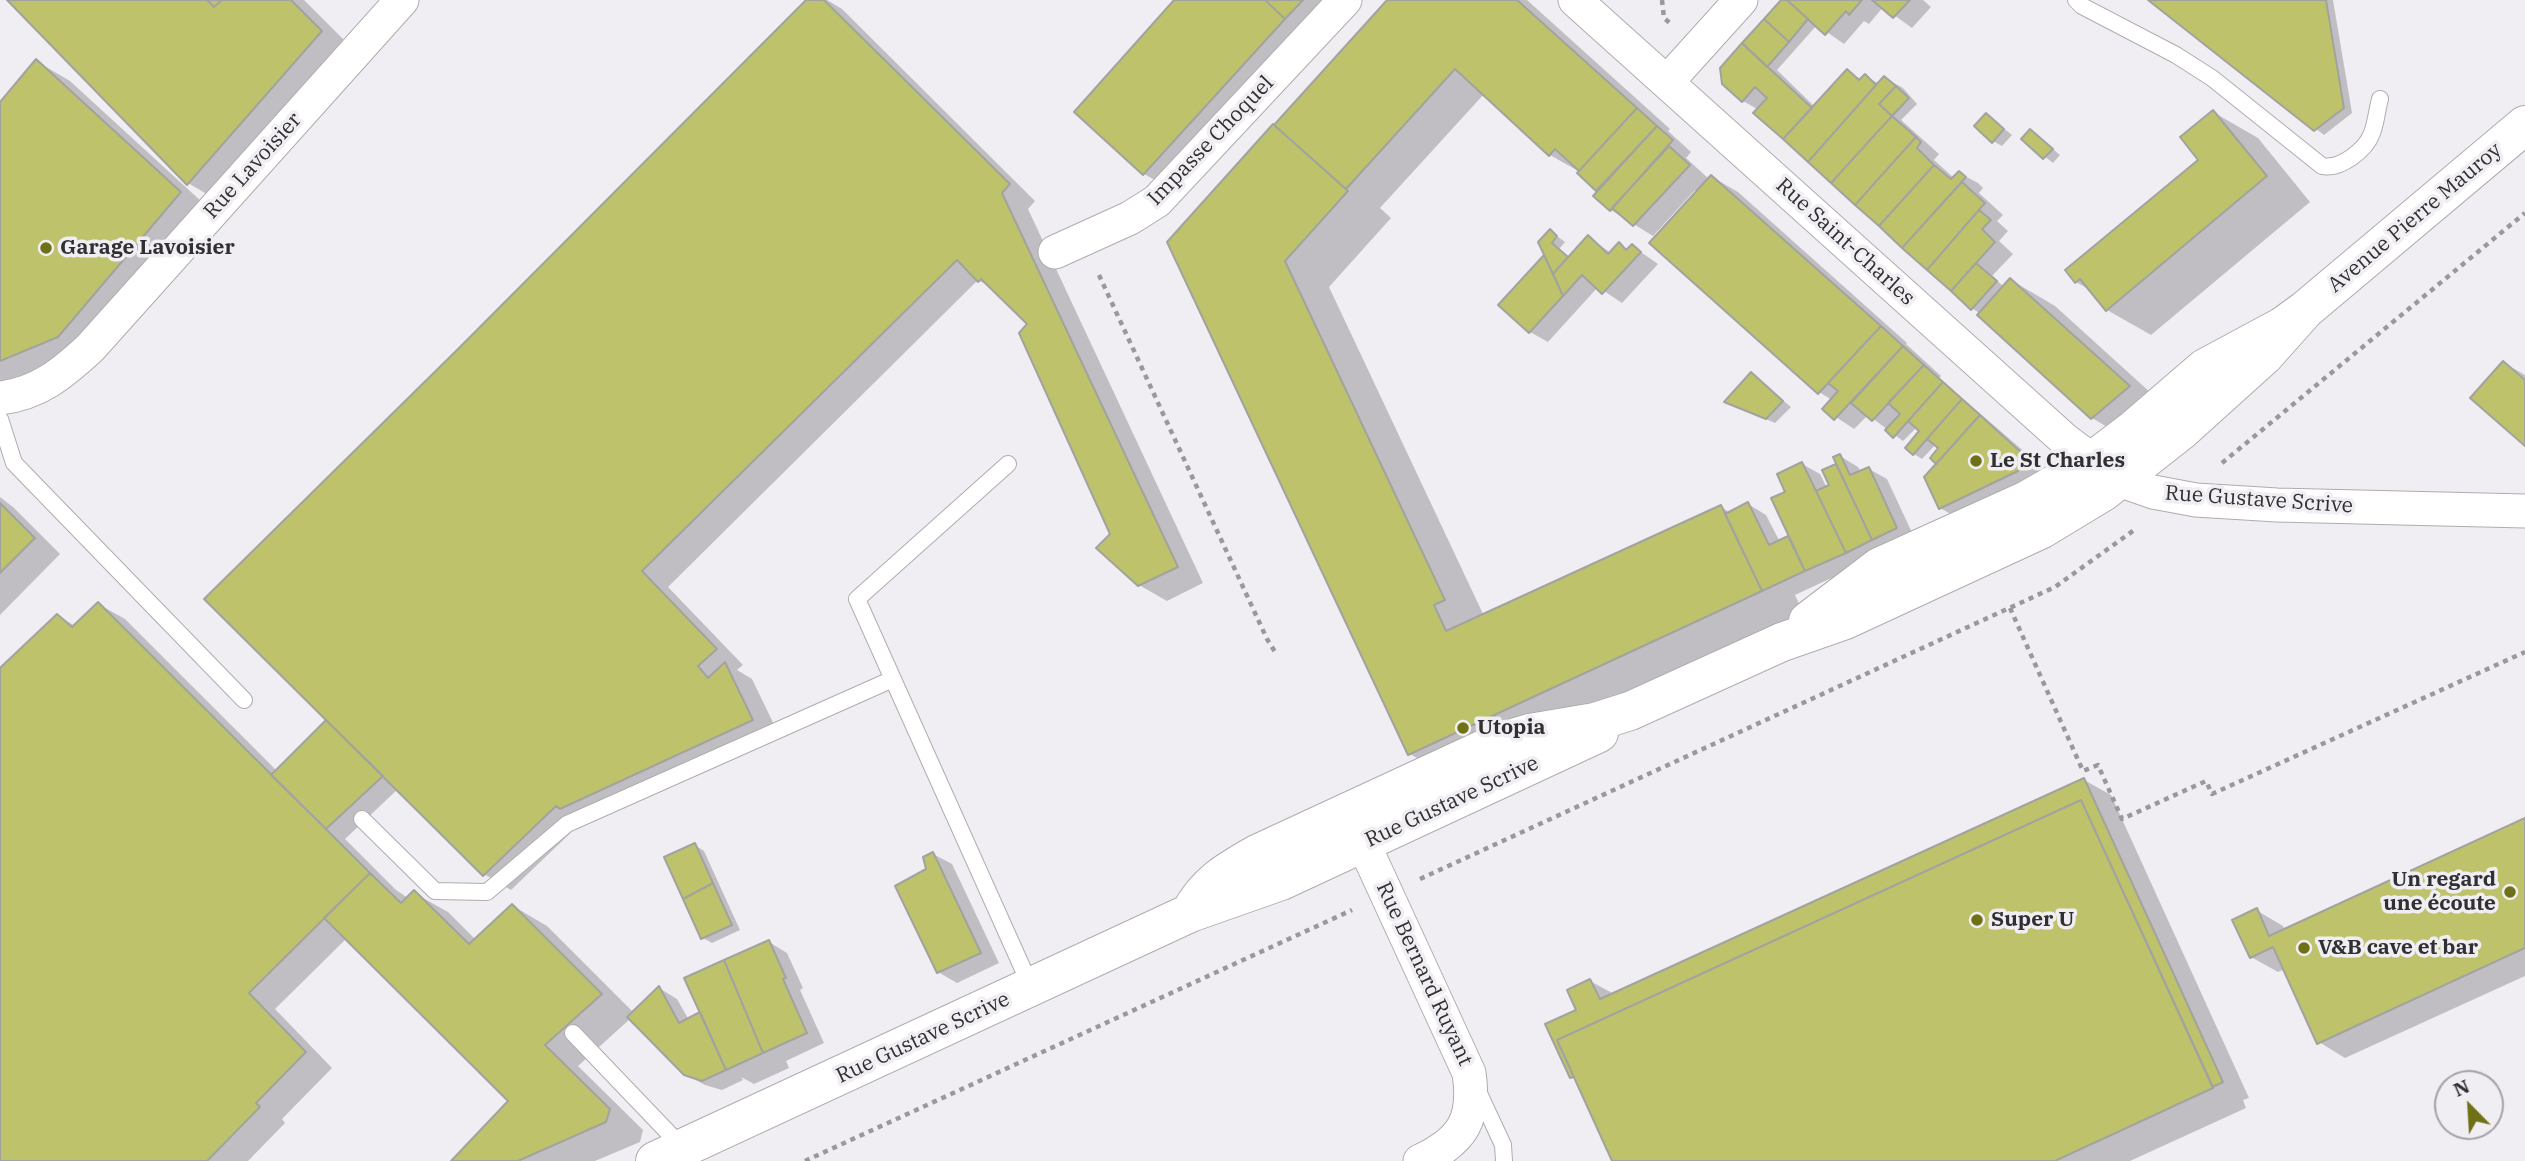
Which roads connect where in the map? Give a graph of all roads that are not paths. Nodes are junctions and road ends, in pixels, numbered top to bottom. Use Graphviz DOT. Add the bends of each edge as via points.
graph roads {
  1 [pos="402,0"];
  2 [pos="1345,0"];
  3 [pos="1575,0"];
  4 [pos="1741,0"];
  5 [pos="2076,0"];
  6 [pos="1667,82"];
  7 [pos="2380,99"];
  8 [pos="2525,125"];
  9 [pos="1069,245"];
  10 [pos="0,398"];
  11 [pos="0,419"];
  12 [pos="1008,464"];
  13 [pos="2105,471"];
  14 [pos="2525,511"];
  15 [pos="893,679"];
  16 [pos="244,700"];
  17 [pos="362,819"];
  18 [pos="1356,827"];
  19 [pos="1031,987"];
  20 [pos="573,1033"];
  21 [pos="1469,1073"];
  22 [pos="1504,1153"];
  23 [pos="669,1155"];
  24 [pos="1420,1161"];
  25 [pos="1520,1161"];
  1 -- 10 [label="street, Rue Lavoisier" via="90,348 63,374 36,389"];
  2 -- 9 [label="street, Impasse Choquel" via="1157,201"];
  3 -- 6 [label="street, Rue Saint-Charles"];
  4 -- 6 [label="street"];
  5 -- 7 [label="lane" via="2212,78 2322,166 2343,164 2369,139"];
  6 -- 13 [label="street, Rue Saint-Charles"];
  8 -- 13 [label="street, Avenue Pierre Mauroy" via="2305,310 2264,356 2182,430"];
  11 -- 16 [label="lane" via="14,463"];
  12 -- 15 [label="lane" via="857,599"];
  13 -- 14 [label="street, Rue Gustave Scrive" via="2153,492 2196,500"];
  13 -- 18 [label="street, Rue Gustave Scrive" via="2087,503 2028,536 1845,621 1782,642 1630,710 1581,743"];
  15 -- 17 [label="lane" via="567,824 487,892 435,891"];
  15 -- 19 [label="lane"];
  18 -- 19 [label="street, Rue Gustave Scrive" via="1281,881 1190,914"];
  18 -- 21 [label="street, Rue Bernard Ruyant"];
  19 -- 23 [label="street, Rue Gustave Scrive"];
  20 -- 23 [label="lane"];
  21 -- 22 [label="lane"];
  21 -- 24 [label="street, Rue Bernard Ruyant" via="1472,1108 1465,1124 1438,1153"];
  22 -- 25 [label="lane"];
}
